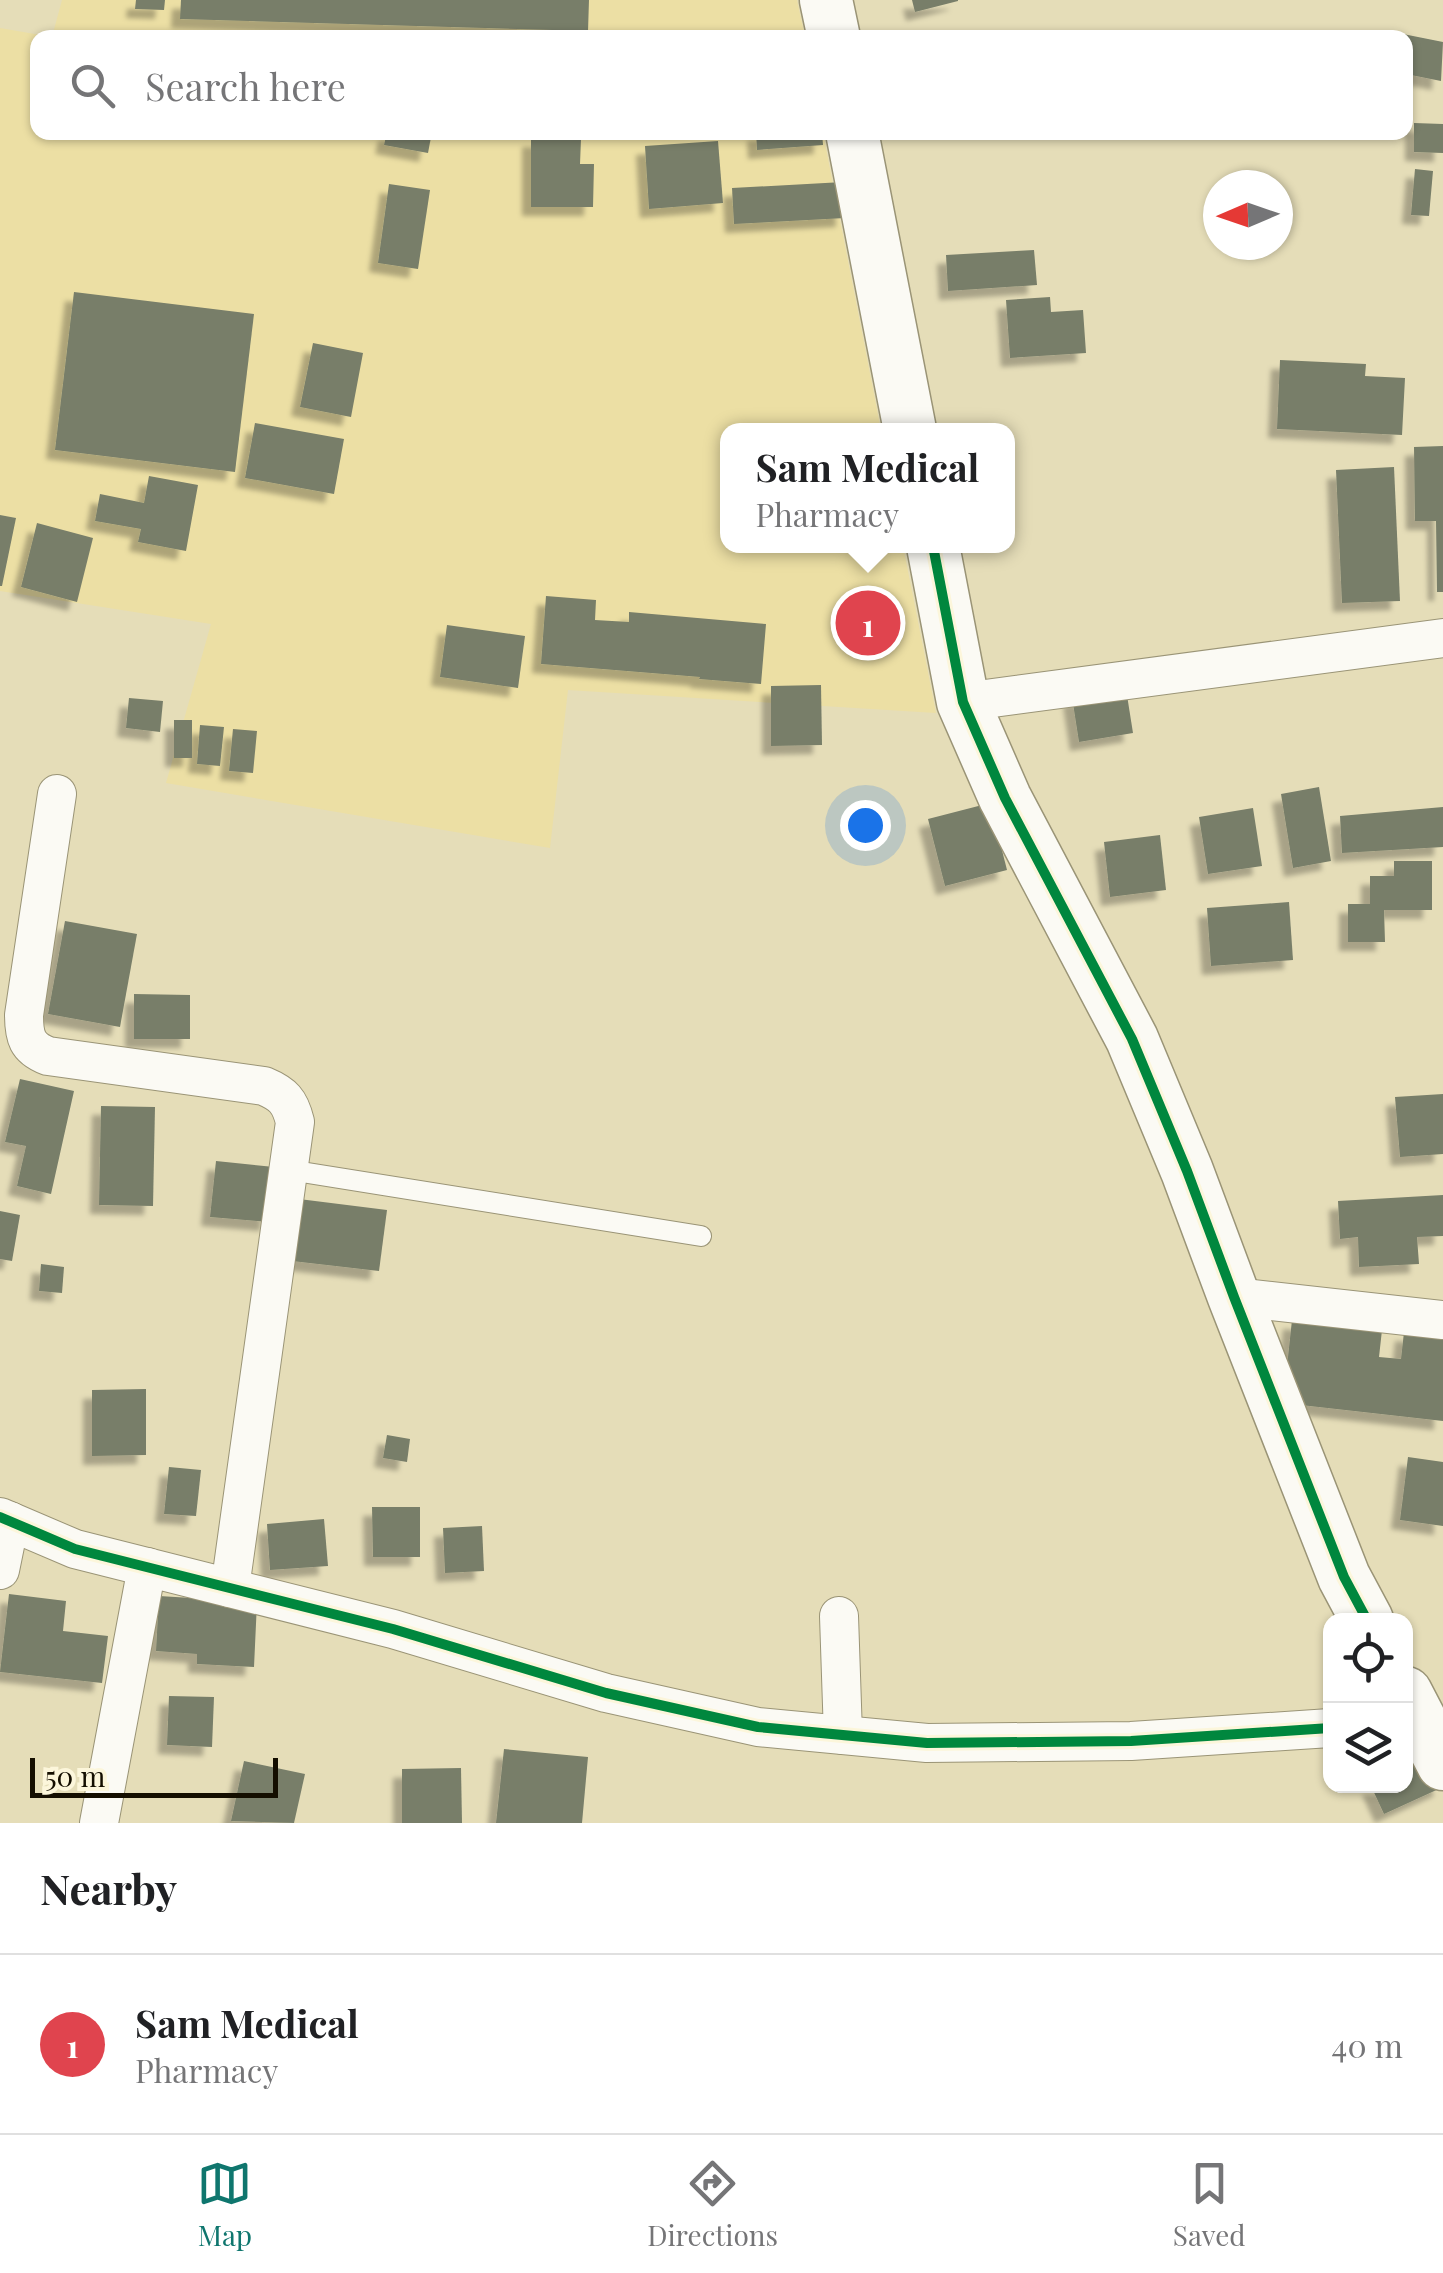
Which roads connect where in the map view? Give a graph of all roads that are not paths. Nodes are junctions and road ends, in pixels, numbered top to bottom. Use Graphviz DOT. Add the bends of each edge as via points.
graph roads {
  1 [pos="826,0"];
  2 [pos="832,30"];
  3 [pos="854,140"];
  4 [pos="909,423"];
  5 [pos="933,553"];
  6 [pos="1443,638"];
  7 [pos="963,702"];
  8 [pos="57,794"];
  9 [pos="289,1170"];
  10 [pos="702,1236"];
  11 [pos="1234,1297"];
  12 [pos="1443,1320"];
  13 [pos="5,1519"];
  14 [pos="148,1568"];
  15 [pos="0,1570"];
  16 [pos="230,1588"];
  17 [pos="1363,1613"];
  18 [pos="839,1616"];
  19 [pos="1323,1728"];
  20 [pos="843,1735"];
  21 [pos="100,1823"];
  1 -- 2 [label="street"];
  3 -- 4 [label="street"];
  5 -- 7 [label="street"];
  6 -- 7 [label="street"];
  7 -- 11 [label="street" via="1132,1039"];
  8 -- 9 [label="street" via="24,1015 29,1044 48,1056 264,1086 291,1105"];
  9 -- 10 [label="lane"];
  9 -- 16 [label="street"];
  11 -- 12 [label="street"];
  11 -- 17 [label="street"];
  13 -- 14 [label="street" via="75,1549"];
  13 -- 15 [label="street"];
  14 -- 16 [label="street"];
  14 -- 21 [label="street"];
  16 -- 20 [label="street" via="606,1694 758,1727"];
  18 -- 20 [label="street"];
  19 -- 20 [label="street" via="1131,1742"];
}
